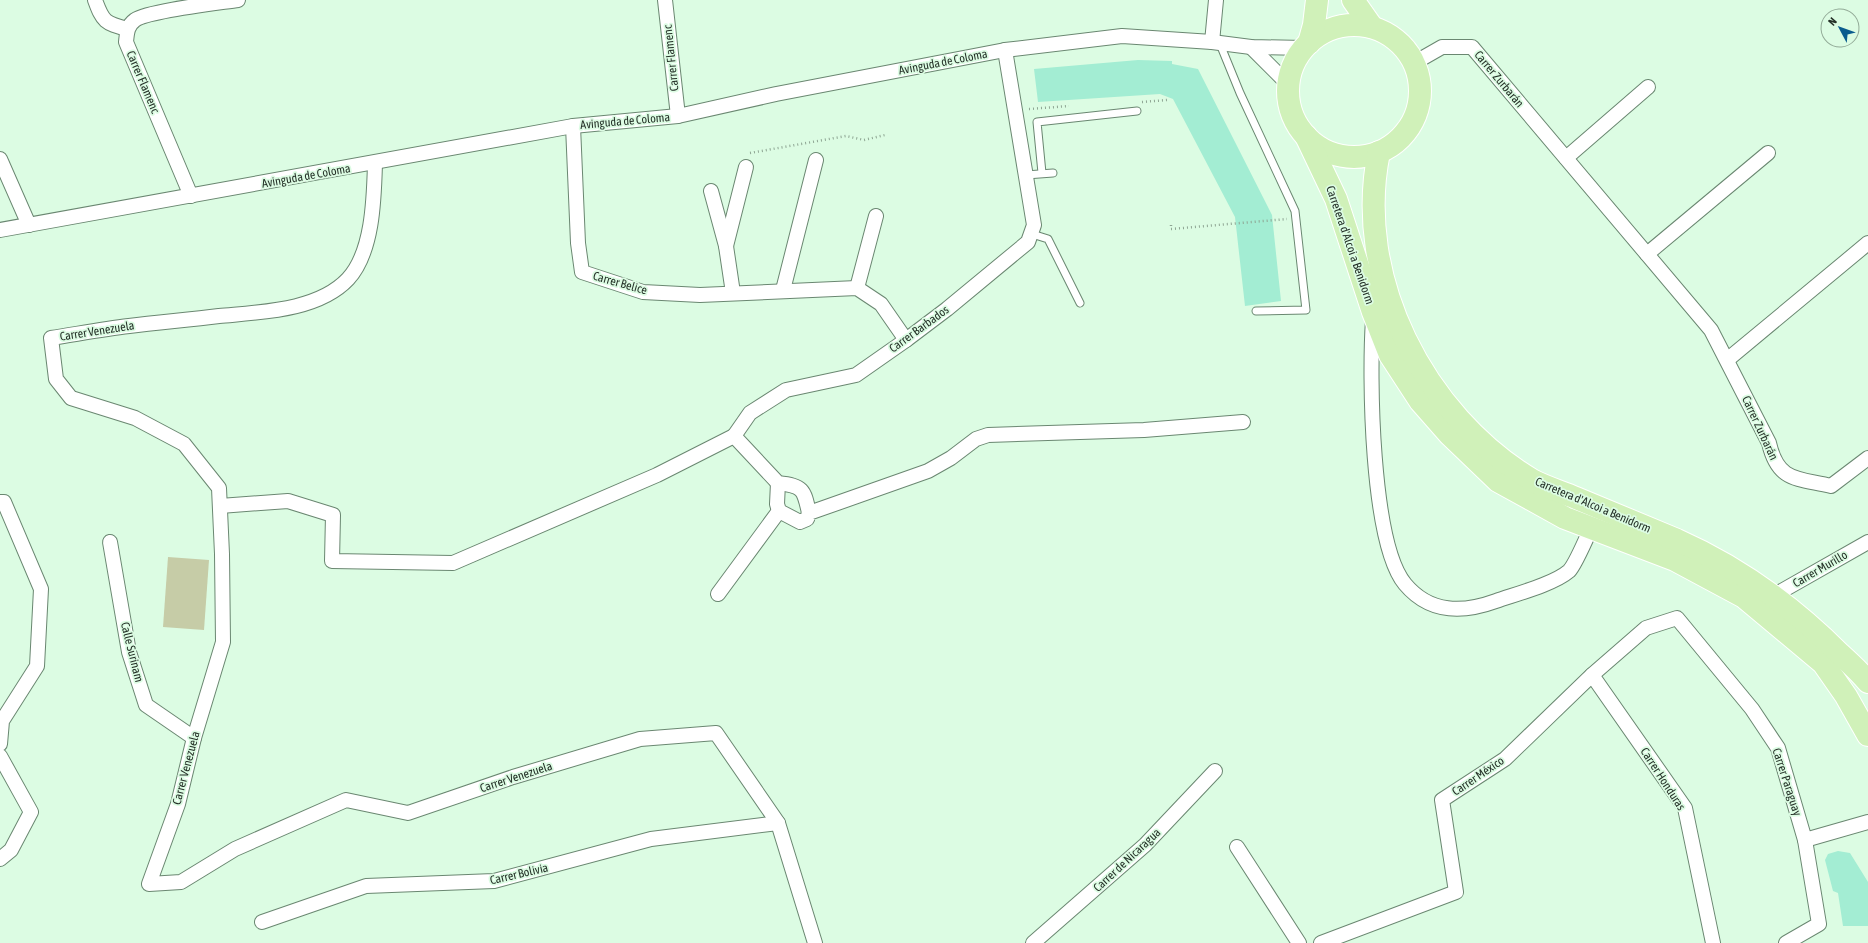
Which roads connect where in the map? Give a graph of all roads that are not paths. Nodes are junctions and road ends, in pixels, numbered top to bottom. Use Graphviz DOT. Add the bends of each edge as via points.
graph roads {
  1 [pos="95,0"];
  2 [pos="665,0"];
  3 [pos="1216,0"];
  4 [pos="1317,0"];
  5 [pos="1353,0"];
  6 [pos="231,1"];
  7 [pos="1372,27"];
  8 [pos="127,29"];
  9 [pos="1216,43"];
  10 [pos="1306,45"];
  11 [pos="1251,47"];
  12 [pos="1005,50"];
  13 [pos="1414,63"];
  14 [pos="1288,84"];
  15 [pos="1648,87"];
  16 [pos="1137,111"];
  17 [pos="678,116"];
  18 [pos="573,126"];
  19 [pos="1306,136"];
  20 [pos="1379,152"];
  21 [pos="1768,153"];
  22 [pos="1566,158"];
  23 [pos="0,159"];
  24 [pos="816,160"];
  25 [pos="375,163"];
  26 [pos="746,167"];
  27 [pos="1042,173"];
  28 [pos="1053,173"];
  29 [pos="1026,175"];
  30 [pos="711,191"];
  31 [pos="191,196"];
  32 [pos="876,216"];
  33 [pos="29,225"];
  34 [pos="0,230"];
  35 [pos="1032,234"];
  36 [pos="1868,243"];
  37 [pos="726,246"];
  38 [pos="1647,254"];
  39 [pos="857,288"];
  40 [pos="783,290"];
  41 [pos="733,293"];
  42 [pos="1080,303"];
  43 [pos="1256,311"];
  44 [pos="1373,312"];
  45 [pos="906,340"];
  46 [pos="1727,360"];
  47 [pos="1243,422"];
  48 [pos="734,436"];
  49 [pos="1868,458"];
  50 [pos="778,483"];
  51 [pos="0,502"];
  52 [pos="220,506"];
  53 [pos="779,511"];
  54 [pos="810,513"];
  55 [pos="1591,528"];
  56 [pos="110,542"];
  57 [pos="1868,542"];
  58 [pos="718,594"];
  59 [pos="1773,596"];
  60 [pos="1677,618"];
  61 [pos="1592,675"];
  62 [pos="1868,682"];
  63 [pos="1868,735"];
  64 [pos="194,738"];
  65 [pos="0,744"];
  66 [pos="0,756"];
  67 [pos="1215,771"];
  68 [pos="1868,822"];
  69 [pos="778,823"];
  70 [pos="1805,840"];
  71 [pos="1237,847"];
  72 [pos="0,859"];
  73 [pos="262,922"];
  74 [pos="815,943"];
  75 [pos="1033,943"];
  76 [pos="1299,943"];
  77 [pos="1321,943"];
  78 [pos="1713,943"];
  79 [pos="1786,943"];
  1 -- 8 [label="street" via="108,24"];
  2 -- 17 [label="street, Carrer Flamenc"];
  3 -- 9 [label="street"];
  4 -- 10 [label="main road" via="1314,25"];
  5 -- 7 [label="main road"];
  6 -- 8 [label="street" via="151,15 135,20"];
  7 -- 10 [label="main road" via="1349,25 1327,30"];
  7 -- 13 [label="main road" via="1394,39"];
  8 -- 31 [label="street, Carrer Flamenc" via="126,42"];
  9 -- 11 [label="street, Avinguda de Coloma"];
  9 -- 12 [label="street, Avinguda de Coloma" via="1122,36"];
  9 -- 43 [label="lane" via="1295,211 1306,310"];
  10 -- 11 [label="street, Avinguda de Coloma"];
  10 -- 14 [label="main road" via="1291,70"];
  11 -- 14 [label="street"];
  12 -- 17 [label="street, Avinguda de Coloma" via="776,94"];
  12 -- 29 [label="street"];
  13 -- 20 [label="main road" via="1420,84 1418,105 1410,125 1397,141"];
  13 -- 22 [label="street, Carrer Zurbarán" via="1442,46 1472,47"];
  14 -- 19 [label="main road" via="1289,103 1293,115"];
  15 -- 22 [label="street"];
  16 -- 27 [label="lane" via="1037,122"];
  17 -- 18 [label="street, Avinguda de Coloma"];
  18 -- 25 [label="street, Avinguda de Coloma"];
  18 -- 41 [label="street, Carrer Belice" via="578,243 582,272 642,292 700,295"];
  19 -- 20 [label="main road" via="1321,148 1339,156 1359,157"];
  19 -- 44 [label="main road, Carretera d'Alcoi a Benidorm" via="1336,199"];
  20 -- 59 [label="main road, Carretera d'Alcoi a Benidorm" via="1373,178 1378,260 1395,314 1418,365 1450,410 1490,450 1533,480 1680,542 1736,570"];
  21 -- 38 [label="street"];
  22 -- 38 [label="street, Carrer Zurbarán"];
  23 -- 33 [label="street"];
  24 -- 40 [label="street"];
  25 -- 31 [label="street, Avinguda de Coloma"];
  25 -- 52 [label="street, Carrer Venezuela" via="373,212 360,257 348,279 326,295 313,301 271,311 128,326 51,338 56,379 71,398 135,418 184,444 220,488"];
  26 -- 37 [label="street"];
  27 -- 28 [label="lane"];
  27 -- 29 [label="lane"];
  29 -- 35 [label="street" via="1034,225"];
  30 -- 37 [label="street"];
  31 -- 33 [label="street, Avinguda de Coloma"];
  32 -- 39 [label="street"];
  33 -- 34 [label="street, Avinguda de Coloma"];
  35 -- 42 [label="lane" via="1048,239"];
  35 -- 45 [label="street, Carrer Barbados" via="1028,242 1007,261"];
  36 -- 46 [label="street"];
  37 -- 41 [label="street"];
  38 -- 46 [label="street, Carrer Zurbarán" via="1711,330"];
  39 -- 40 [label="street, Carrer Belice"];
  39 -- 45 [label="street" via="881,304"];
  40 -- 41 [label="street, Carrer Belice"];
  44 -- 55 [label="main road, Carretera d'Alcoi a Benidorm" via="1390,355 1420,401 1449,434 1498,481 1565,518"];
  44 -- 55 [label="street" via="1370,361 1378,488 1389,553 1405,584 1425,602 1446,609 1479,607 1554,580 1569,570"];
  45 -- 48 [label="street, Carrer Barbados" via="856,375 786,390 750,413"];
  46 -- 49 [label="street, Carrer Zurbarán" via="1769,443 1773,460 1789,477 1831,486"];
  47 -- 54 [label="street" via="1144,430 988,434 976,439 928,471"];
  48 -- 50 [label="street"];
  48 -- 52 [label="street" via="657,475 453,563 332,561 333,515 288,501"];
  50 -- 53 [label="street"];
  50 -- 54 [label="street" via="795,485 803,490"];
  51 -- 65 [label="street" via="4,502 41,589 37,666 2,721"];
  52 -- 64 [label="street, Carrer Venezuela" via="222,642"];
  53 -- 54 [label="street" via="800,522 807,519"];
  53 -- 58 [label="street"];
  55 -- 63 [label="main road, Carretera d'Alcoi a Benidorm" via="1674,560 1744,597 1823,663 1846,696"];
  56 -- 64 [label="street, Calle Surinam" via="129,652 146,705"];
  57 -- 59 [label="street, Carrer Murillo"];
  59 -- 62 [label="main road, Carretera d'Alcoi a Benidorm" via="1826,640"];
  60 -- 61 [label="street, Carrer México" via="1646,628"];
  60 -- 70 [label="street, Carrer Paraguay" via="1752,709 1778,748"];
  61 -- 77 [label="street, Carrer México" via="1505,759 1442,800 1456,892"];
  61 -- 78 [label="street, Carrer Honduras" via="1685,808"];
  64 -- 69 [label="street, Carrer Venezuela" via="178,804 149,884 181,882 235,849 346,800 408,813 513,777 640,739 716,733"];
  66 -- 72 [label="street" via="31,812 11,850"];
  67 -- 75 [label="street, Carrer de Nicaragua" via="1145,845"];
  68 -- 70 [label="street"];
  69 -- 73 [label="street, Carrer Bolivia" via="651,839 494,882 366,886"];
  69 -- 74 [label="street, Carrer Venezuela"];
  70 -- 79 [label="street, Carrer Paraguay" via="1819,924"];
  71 -- 76 [label="street"];
}
